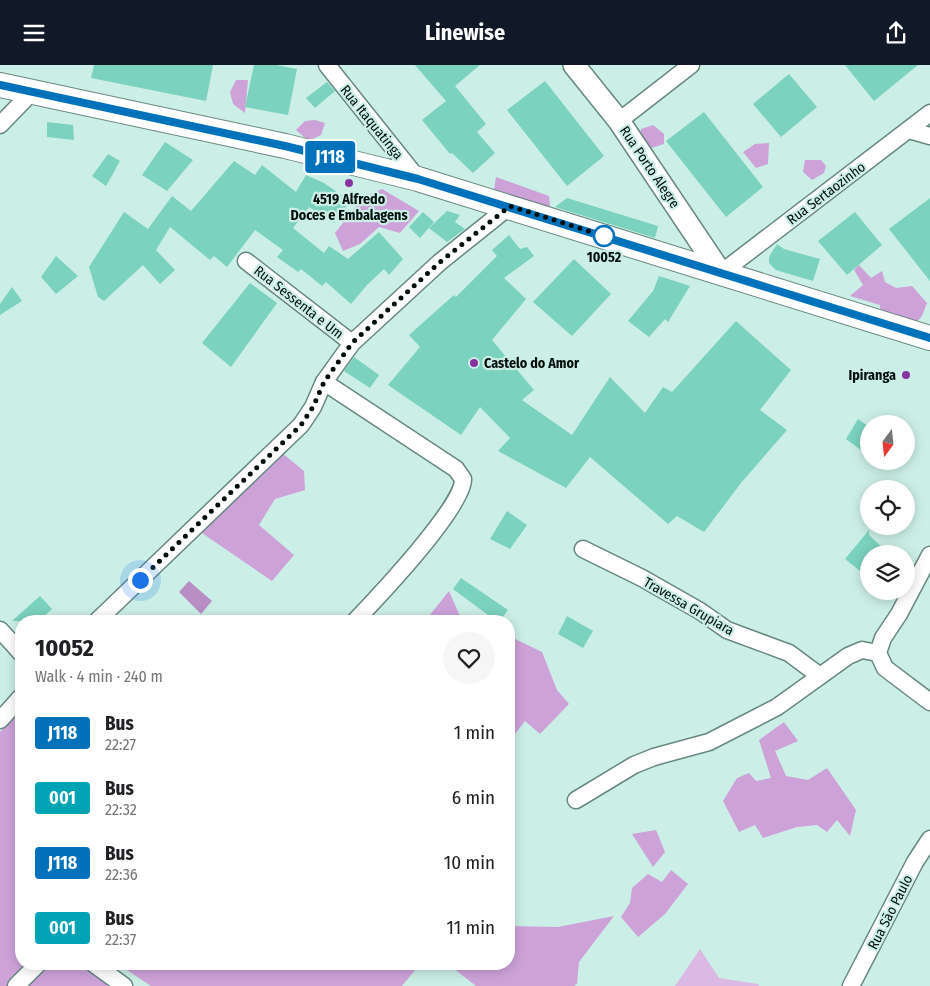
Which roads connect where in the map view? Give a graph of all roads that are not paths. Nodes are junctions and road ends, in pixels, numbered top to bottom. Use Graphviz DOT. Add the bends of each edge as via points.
graph roads {
  1 [pos="326,65"];
  2 [pos="574,65"];
  3 [pos="691,65"];
  4 [pos="0,85"];
  5 [pos="33,91"];
  6 [pos="930,113"];
  7 [pos="620,121"];
  8 [pos="0,125"];
  9 [pos="909,130"];
  10 [pos="930,136"];
  11 [pos="418,179"];
  12 [pos="510,206"];
  13 [pos="246,261"];
  14 [pos="721,273"];
  15 [pos="930,338"];
  16 [pos="352,343"];
  17 [pos="324,382"];
  18 [pos="583,549"];
  19 [pos="930,555"];
  20 [pos="103,615"];
  21 [pos="362,615"];
  22 [pos="0,631"];
  23 [pos="15,647"];
  24 [pos="878,653"];
  25 [pos="820,675"];
  26 [pos="930,702"];
  27 [pos="15,704"];
  28 [pos="0,720"];
  29 [pos="576,801"];
  30 [pos="930,839"];
  31 [pos="32,970"];
  32 [pos="102,970"];
  33 [pos="16,986"];
  34 [pos="124,986"];
  35 [pos="851,986"];
  1 -- 11 [label="street, Rua Itaquatinga"];
  2 -- 7 [label="street, Rua Porto Alegre"];
  3 -- 7 [label="street"];
  4 -- 5 [label="main road"];
  5 -- 8 [label="street"];
  5 -- 11 [label="main road" via="276,143"];
  6 -- 9 [label="street, Rua Sertaozinho"];
  7 -- 14 [label="street, Rua Porto Alegre"];
  9 -- 10 [label="street"];
  9 -- 14 [label="street, Rua Sertaozinho"];
  11 -- 12 [label="main road"];
  12 -- 14 [label="main road"];
  12 -- 16 [label="street" via="440,262"];
  13 -- 16 [label="street, Rua Sessenta e Um"];
  14 -- 15 [label="main road"];
  16 -- 17 [label="street"];
  17 -- 20 [label="street" via="301,425"];
  17 -- 21 [label="street" via="460,472 464,479 462,489 444,517"];
  18 -- 25 [label="street, Travessa Grupiara" via="642,578 727,630 789,653"];
  19 -- 24 [label="street" via="883,638"];
  22 -- 23 [label="street"];
  24 -- 25 [label="street" via="862,650"];
  24 -- 26 [label="street" via="885,668"];
  25 -- 29 [label="street" via="777,707 709,742 634,765"];
  27 -- 28 [label="street"];
  30 -- 35 [label="street, Rua São Paulo"];
  31 -- 33 [label="street"];
  32 -- 34 [label="street"];
}
